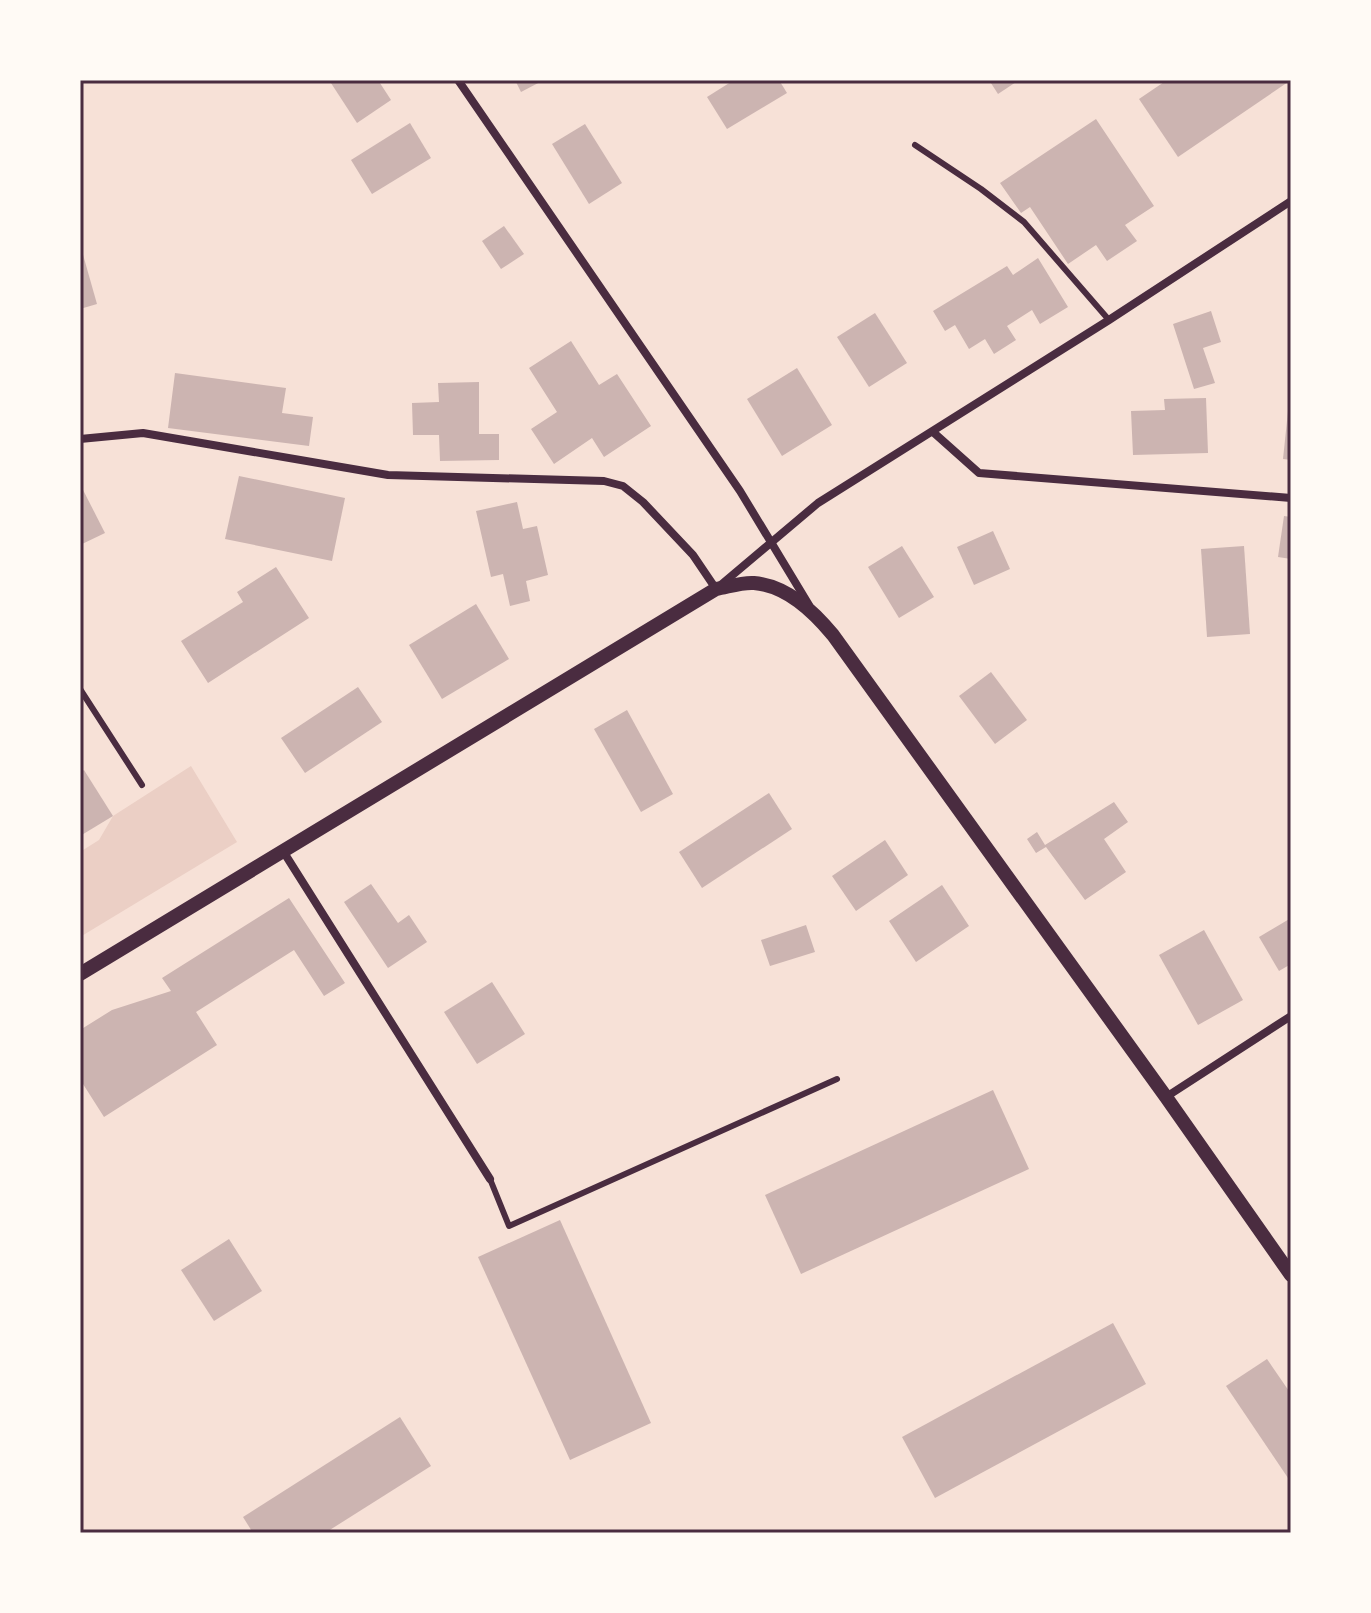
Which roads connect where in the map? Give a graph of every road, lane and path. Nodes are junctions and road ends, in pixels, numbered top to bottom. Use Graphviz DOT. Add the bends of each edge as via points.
graph roads {
  1 [pos="458,80"];
  2 [pos="915,145"];
  3 [pos="1291,201"];
  4 [pos="1109,320"];
  5 [pos="933,432"];
  6 [pos="80,439"];
  7 [pos="1291,498"];
  8 [pos="770,542"];
  9 [pos="716,589"];
  10 [pos="815,613"];
  11 [pos="80,689"];
  12 [pos="142,785"];
  13 [pos="283,851"];
  14 [pos="80,974"];
  15 [pos="1291,1016"];
  16 [pos="837,1079"];
  17 [pos="1166,1097"];
  18 [pos="490,1179"];
  19 [pos="1291,1275"];
  1 -- 8 [label="street"];
  2 -- 4 [label="lane" via="1024,222"];
  3 -- 4 [label="street"];
  4 -- 5 [label="street"];
  5 -- 7 [label="street" via="979,473"];
  5 -- 8 [label="street" via="818,503"];
  6 -- 9 [label="street" via="143,433 388,475 604,481 623,486 643,502 693,555"];
  8 -- 9 [label="street"];
  8 -- 10 [label="street"];
  9 -- 10 [label="street" via="752,582 770,586"];
  9 -- 13 [label="street"];
  10 -- 17 [label="street"];
  11 -- 12 [label="lane"];
  13 -- 14 [label="street"];
  13 -- 18 [label="street"];
  15 -- 17 [label="street"];
  16 -- 18 [label="lane" via="509,1226"];
  17 -- 19 [label="street"];
}
